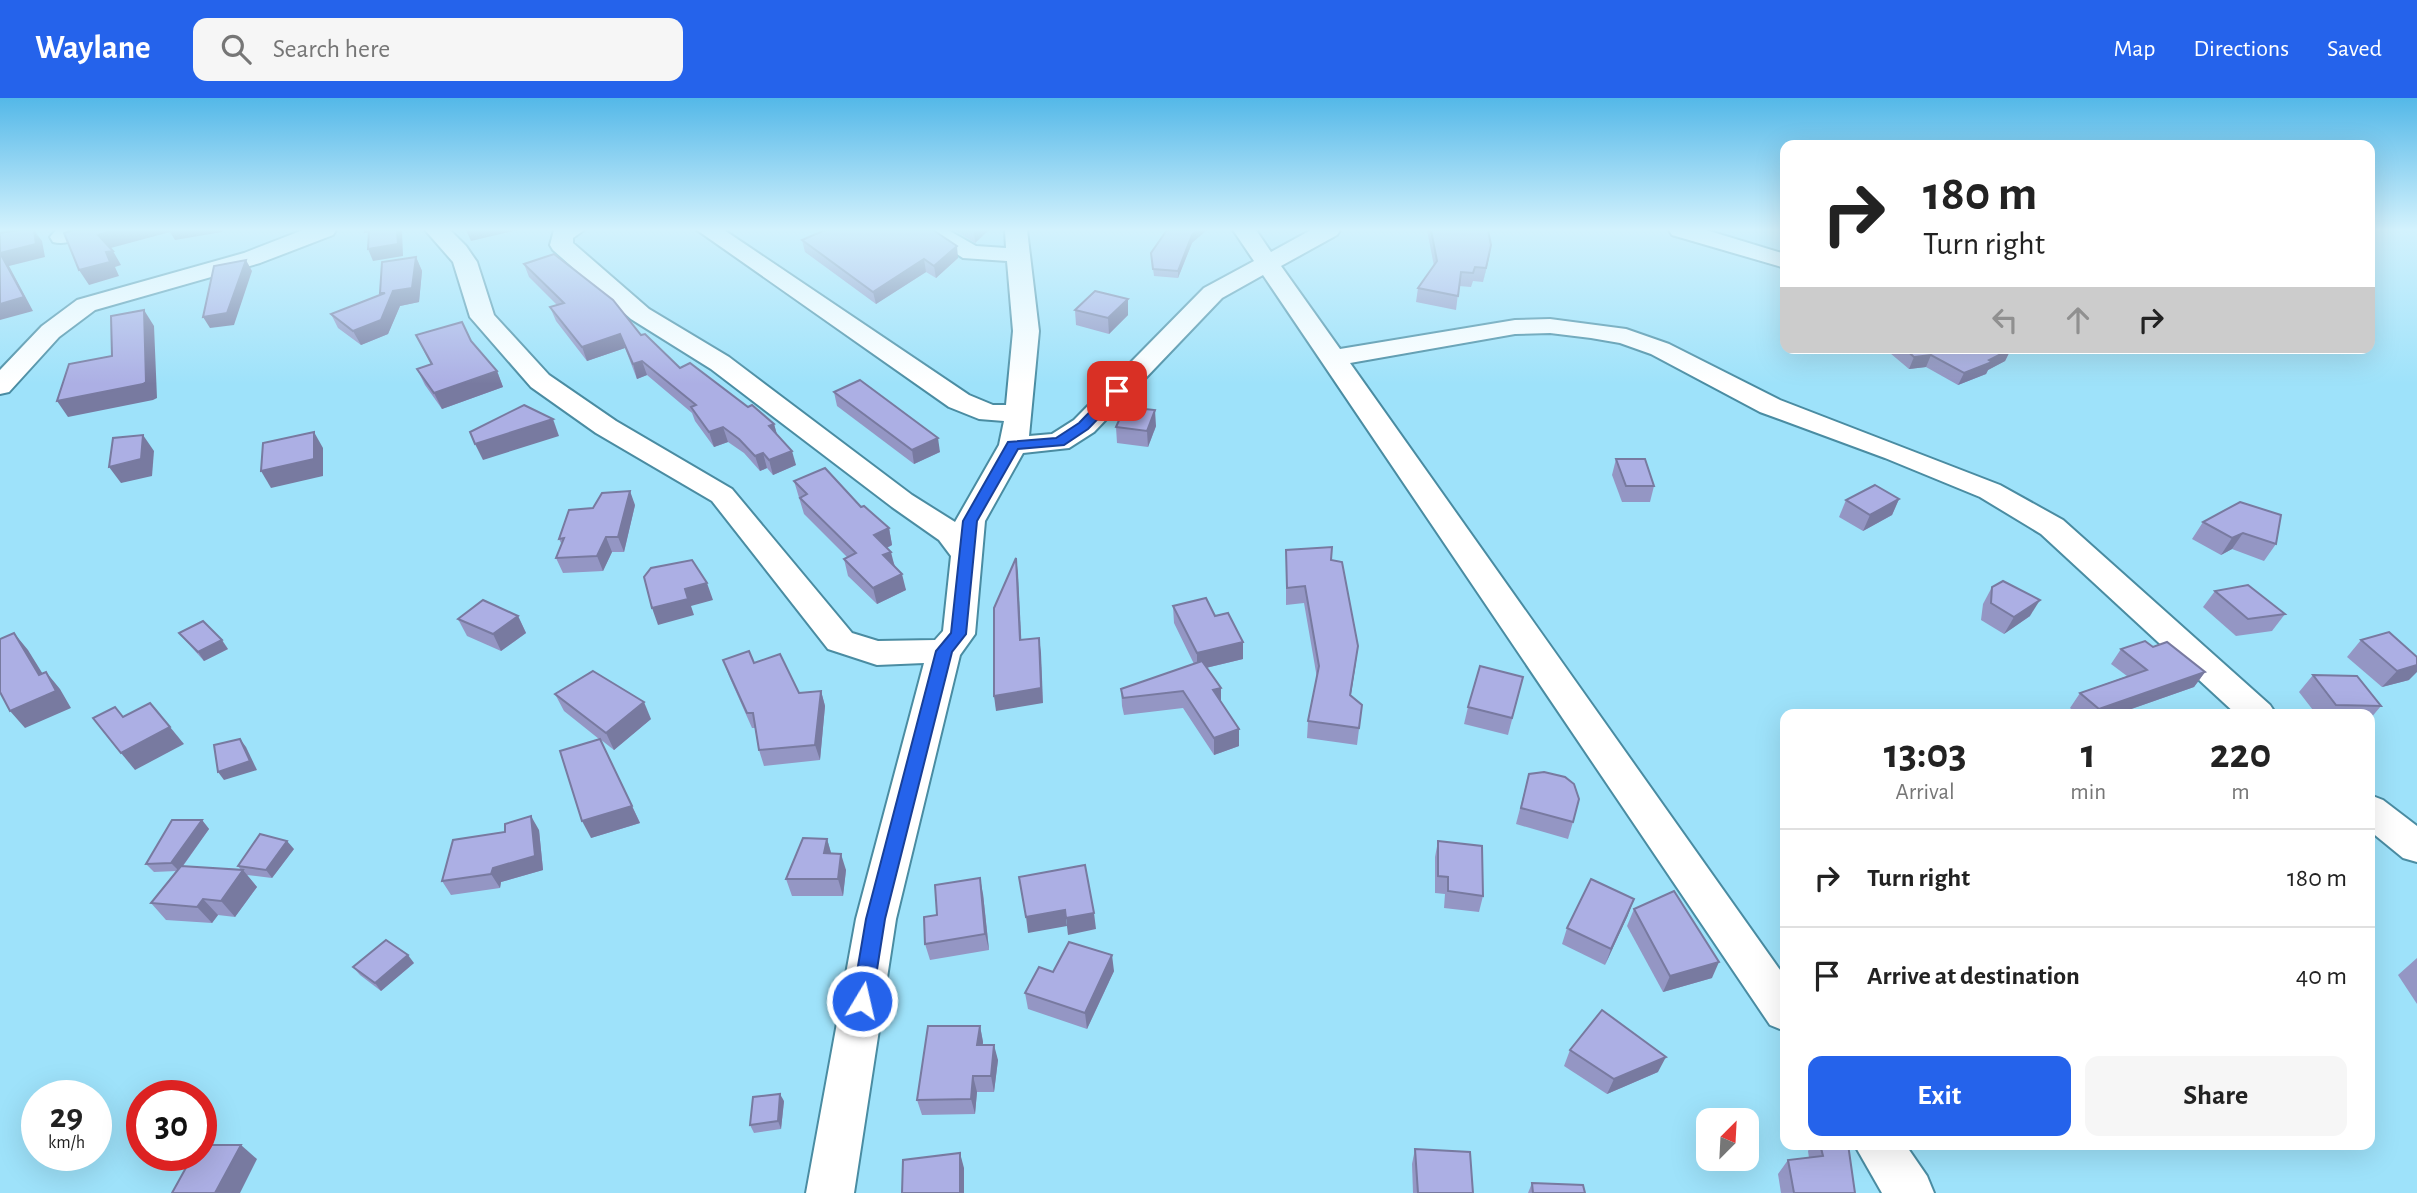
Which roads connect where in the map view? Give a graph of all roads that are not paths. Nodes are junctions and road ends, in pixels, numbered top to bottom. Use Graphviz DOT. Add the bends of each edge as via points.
graph roads {
  1 [pos="166,281"];
  2 [pos="471,281"];
  3 [pos="602,281"];
  4 [pos="783,281"];
  5 [pos="1021,281"];
  6 [pos="1236,281"];
  7 [pos="1280,281"];
  8 [pos="73,313"];
  9 [pos="28,320"];
  10 [pos="1335,358"];
  11 [pos="0,386"];
  12 [pos="1018,413"];
  13 [pos="1013,445"];
  14 [pos="965,555"];
  15 [pos="944,651"];
  16 [pos="2252,709"];
  17 [pos="2375,814"];
  18 [pos="2412,845"];
  19 [pos="1780,1005"];
  20 [pos="1881,1150"];
  21 [pos="830,1193"];
  22 [pos="1910,1193"];
  1 -- 8 [label="street"];
  2 -- 15 [label="street" via="482,317 540,381 606,427 722,495 840,641 877,653"];
  3 -- 14 [label="street" via="640,314 720,363 950,533"];
  4 -- 12 [label="street" via="959,401 989,413"];
  5 -- 12 [label="street" via="1026,331"];
  6 -- 13 [label="street" via="1213,293 1083,426 1059,442"];
  7 -- 10 [label="street"];
  8 -- 9 [label="street"];
  8 -- 11 [label="street" via="37,342"];
  10 -- 16 [label="street" via="1538,326 1591,330 1660,349 1770,406 1990,491 2052,527"];
  10 -- 19 [label="street"];
  12 -- 13 [label="street"];
  13 -- 14 [label="street" via="970,521"];
  14 -- 15 [label="street" via="958,634"];
  15 -- 21 [label="street" via="876,919"];
  17 -- 18 [label="street"];
  20 -- 22 [label="street"];
}
